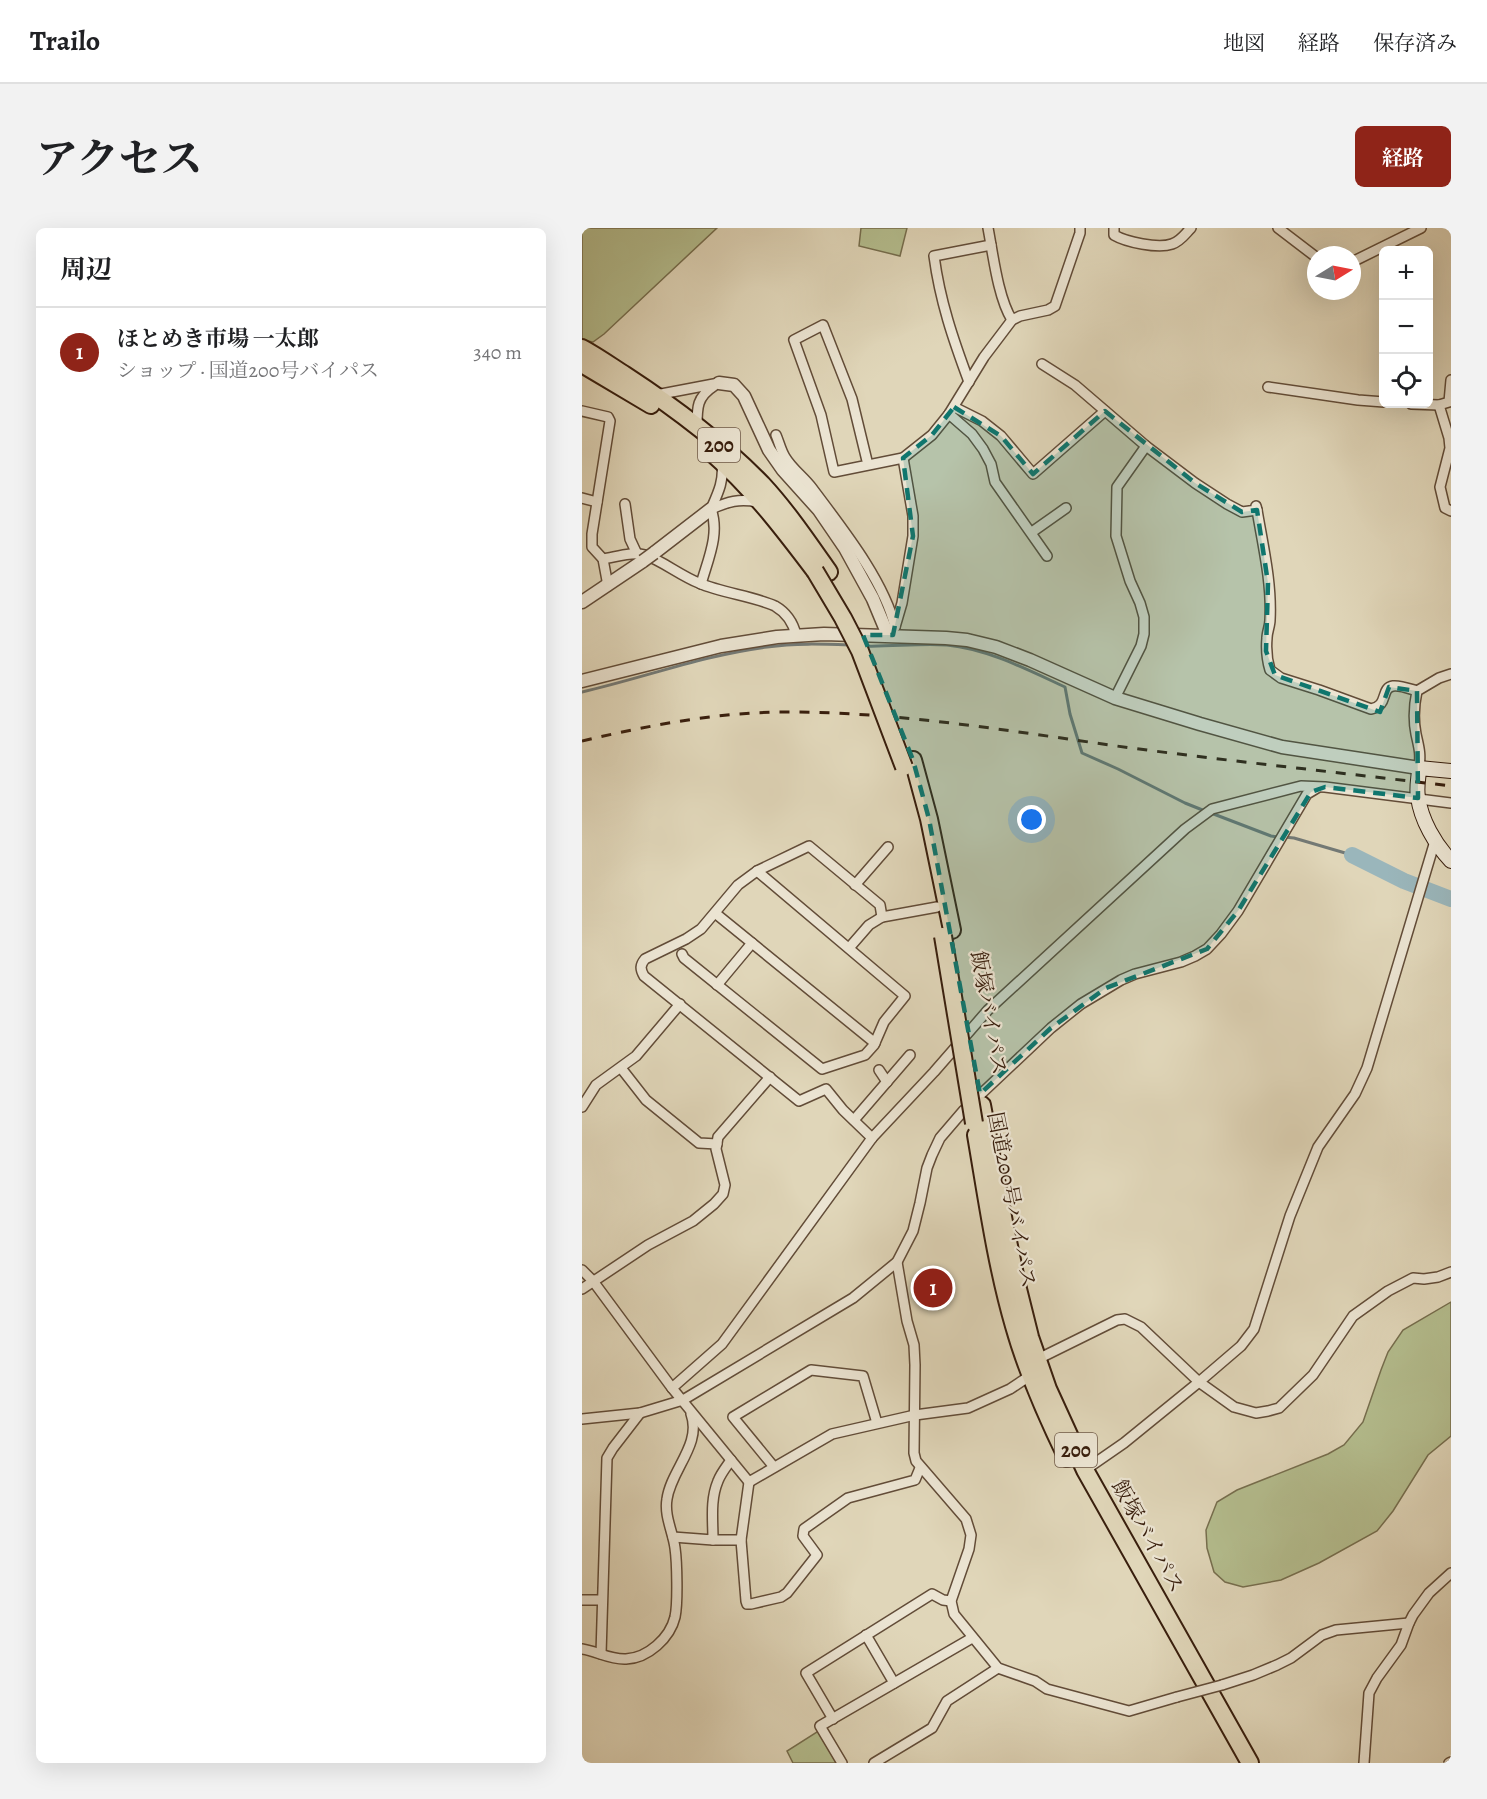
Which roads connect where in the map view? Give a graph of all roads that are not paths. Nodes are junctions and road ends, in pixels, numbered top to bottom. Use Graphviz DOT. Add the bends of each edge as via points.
graph roads {
  1 [pos="988,228"];
  2 [pos="1080,228"];
  3 [pos="1113,228"];
  4 [pos="1191,228"];
  5 [pos="1278,228"];
  6 [pos="1421,228"];
  7 [pos="991,245"];
  8 [pos="1307,250"];
  9 [pos="1361,258"];
  10 [pos="1012,320"];
  11 [pos="582,348"];
  12 [pos="582,364"];
  13 [pos="1042,364"];
  14 [pos="1451,380"];
  15 [pos="969,382"];
  16 [pos="719,383"];
  17 [pos="1268,387"];
  18 [pos="656,395"];
  19 [pos="1379,402"];
  20 [pos="1433,405"];
  21 [pos="1439,405"];
  22 [pos="582,411"];
  23 [pos="952,411"];
  24 [pos="1105,411"];
  25 [pos="697,426"];
  26 [pos="776,435"];
  27 [pos="1146,446"];
  28 [pos="903,458"];
  29 [pos="722,462"];
  30 [pos="868,465"];
  31 [pos="582,498"];
  32 [pos="597,502"];
  33 [pos="761,503"];
  34 [pos="625,504"];
  35 [pos="1066,508"];
  36 [pos="711,509"];
  37 [pos="1451,511"];
  38 [pos="582,529"];
  39 [pos="1032,532"];
  40 [pos="592,534"];
  41 [pos="645,556"];
  42 [pos="1047,556"];
  43 [pos="603,559"];
  44 [pos="822,571"];
  45 [pos="701,584"];
  46 [pos="608,586"];
  47 [pos="582,602"];
  48 [pos="893,633"];
  49 [pos="796,635"];
  50 [pos="1449,678"];
  51 [pos="582,681"];
  52 [pos="1417,690"];
  53 [pos="1115,698"];
  54 [pos="909,764"];
  55 [pos="1419,768"];
  56 [pos="1451,771"];
  57 [pos="1319,787"];
  58 [pos="1418,798"];
  59 [pos="1451,803"];
  60 [pos="1436,841"];
  61 [pos="888,847"];
  62 [pos="1451,861"];
  63 [pos="757,871"];
  64 [pos="855,885"];
  65 [pos="937,907"];
  66 [pos="715,913"];
  67 [pos="882,917"];
  68 [pos="948,933"];
  69 [pos="752,943"];
  70 [pos="849,948"];
  71 [pos="682,954"];
  72 [pos="717,985"];
  73 [pos="680,1004"];
  74 [pos="875,1043"];
  75 [pos="910,1055"];
  76 [pos="621,1068"];
  77 [pos="879,1070"];
  78 [pos="770,1077"];
  79 [pos="887,1082"];
  80 [pos="582,1107"];
  81 [pos="854,1120"];
  82 [pos="872,1138"];
  83 [pos="717,1144"];
  84 [pos="897,1262"];
  85 [pos="582,1270"];
  86 [pos="1451,1272"];
  87 [pos="593,1281"];
  88 [pos="582,1289"];
  89 [pos="1038,1359"];
  90 [pos="1030,1376"];
  91 [pos="1199,1382"];
  92 [pos="672,1388"];
  93 [pos="686,1404"];
  94 [pos="640,1413"];
  95 [pos="915,1415"];
  96 [pos="582,1419"];
  97 [pos="878,1423"];
  98 [pos="731,1460"];
  99 [pos="774,1467"];
  100 [pos="920,1468"];
  101 [pos="1085,1470"];
  102 [pos="749,1482"];
  103 [pos="673,1537"];
  104 [pos="713,1540"];
  105 [pos="741,1540"];
  106 [pos="1451,1573"];
  107 [pos="582,1600"];
  108 [pos="602,1600"];
  109 [pos="951,1601"];
  110 [pos="1409,1623"];
  111 [pos="866,1635"];
  112 [pos="972,1638"];
  113 [pos="582,1648"];
  114 [pos="601,1654"];
  115 [pos="998,1668"];
  116 [pos="894,1683"];
  117 [pos="833,1719"];
  118 [pos="842,1763"];
  119 [pos="874,1763"];
  120 [pos="1237,1763"];
  121 [pos="1250,1763"];
  122 [pos="1364,1763"];
  1 -- 7 [label="street"];
  2 -- 10 [label="street" via="1055,306"];
  3 -- 4 [label="street" via="1114,235 1142,244 1172,245"];
  5 -- 8 [label="street"];
  6 -- 9 [label="street"];
  7 -- 10 [label="street"];
  7 -- 15 [label="street" via="934,256 949,327"];
  10 -- 15 [label="street"];
  11 -- 18 [label="highway, 200"];
  12 -- 29 [label="highway, 国道200号バイパス / 200" via="651,405"];
  13 -- 24 [label="street"];
  14 -- 21 [label="street" via="1449,402"];
  15 -- 23 [label="street"];
  16 -- 18 [label="street"];
  16 -- 25 [label="street" via="699,400"];
  16 -- 48 [label="street" via="734,385 744,396 769,450 819,510"];
  17 -- 19 [label="street"];
  18 -- 25 [label="highway, 200"];
  20 -- 21 [label="street"];
  21 -- 37 [label="street" via="1450,448 1440,487 1444,508"];
  22 -- 32 [label="street" via="608,417 610,421"];
  23 -- 24 [label="street" via="982,421 1001,436 1033,474"];
  23 -- 28 [label="street" via="932,435"];
  23 -- 39 [label="street" via="983,448 996,482"];
  24 -- 27 [label="street"];
  25 -- 44 [label="highway, 200" via="762,485 792,520"];
  26 -- 48 [label="street" via="784,456 856,549 885,599 892,615"];
  27 -- 52 [label="street" via="1227,504 1242,512 1256,507 1267,572 1270,621 1266,651 1270,670 1281,678 1371,709 1379,707 1389,687"];
  27 -- 53 [label="street" via="1118,487 1116,536 1144,617 1144,634"];
  28 -- 30 [label="street"];
  28 -- 48 [label="street" via="913,536"];
  29 -- 33 [label="highway, 国道200号バイパス / 200"];
  29 -- 36 [label="street" via="721,487"];
  30 -- 30 [label="street" via="834,472 821,415 794,340 823,325 852,399"];
  31 -- 32 [label="street"];
  32 -- 40 [label="street"];
  33 -- 36 [label="street" via="734,500"];
  33 -- 44 [label="highway, 国道200号バイパス / 200"];
  34 -- 41 [label="street" via="630,539"];
  35 -- 39 [label="street"];
  36 -- 41 [label="street"];
  36 -- 45 [label="street" via="716,530"];
  38 -- 40 [label="street"];
  39 -- 42 [label="street"];
  40 -- 43 [label="street" via="592,547"];
  41 -- 43 [label="street"];
  41 -- 45 [label="street"];
  41 -- 46 [label="street"];
  43 -- 46 [label="street"];
  44 -- 54 [label="highway, 国道200号バイパス / 200, bridge"];
  45 -- 49 [label="street" via="775,607 793,622"];
  46 -- 47 [label="street"];
  48 -- 49 [label="street"];
  48 -- 53 [label="street" via="996,647"];
  49 -- 51 [label="street" via="721,646"];
  50 -- 52 [label="street" via="1439,678"];
  52 -- 55 [label="street" via="1414,715 1420,746"];
  53 -- 55 [label="street" via="1282,747"];
  54 -- 65 [label="highway, 国道200号バイパス / 200"];
  54 -- 68 [label="highway, 飯塚バイパス / 200" via="929,819"];
  55 -- 56 [label="main road"];
  55 -- 58 [label="main road"];
  57 -- 58 [label="street"];
  57 -- 82 [label="street" via="1301,786 1212,809 1185,829 988,1010"];
  57 -- 84 [label="street" via="1307,794 1238,911 1206,949 1181,962 1121,980 1081,1004 964,1110 940,1138 932,1155 913,1231"];
  58 -- 59 [label="street"];
  58 -- 60 [label="main road"];
  60 -- 62 [label="main road"];
  60 -- 91 [label="street" via="1367,1068 1355,1094 1318,1147 1290,1216 1254,1329 1241,1346"];
  61 -- 64 [label="street"];
  63 -- 64 [label="street" via="809,846"];
  63 -- 66 [label="street" via="738,885"];
  63 -- 70 [label="street"];
  64 -- 67 [label="street" via="880,905"];
  65 -- 67 [label="street"];
  65 -- 68 [label="highway, 国道200号バイパス / 200"];
  66 -- 69 [label="street"];
  66 -- 73 [label="street" via="686,939 640,964 644,976"];
  67 -- 70 [label="street" via="869,925"];
  68 -- 89 [label="highway, 飯塚バイパス / 200" via="1016,1278"];
  68 -- 90 [label="highway, 国道200号バイパス / 200, bridge" via="986,1192 1004,1285"];
  69 -- 72 [label="street"];
  69 -- 74 [label="street"];
  70 -- 74 [label="street" via="905,996 884,1022"];
  71 -- 72 [label="street"];
  72 -- 74 [label="street" via="822,1069 866,1055"];
  73 -- 76 [label="street"];
  73 -- 78 [label="street"];
  75 -- 79 [label="street"];
  76 -- 80 [label="street" via="596,1085"];
  76 -- 83 [label="street" via="646,1100 699,1143"];
  77 -- 79 [label="street"];
  78 -- 81 [label="street" via="799,1101 826,1089"];
  78 -- 83 [label="street" via="718,1137"];
  79 -- 81 [label="street"];
  81 -- 82 [label="street"];
  82 -- 92 [label="street" via="722,1344"];
  83 -- 87 [label="street" via="725,1185 714,1204 693,1221"];
  84 -- 93 [label="street" via="853,1298"];
  84 -- 95 [label="street" via="914,1345"];
  85 -- 87 [label="street"];
  86 -- 91 [label="street" via="1413,1278 1353,1316 1313,1376 1279,1408 1245,1411"];
  87 -- 88 [label="street"];
  87 -- 92 [label="street"];
  89 -- 90 [label="street"];
  89 -- 91 [label="street" via="1125,1319 1141,1327"];
  89 -- 101 [label="highway, 飯塚バイパス / 200"];
  90 -- 95 [label="street" via="968,1408"];
  90 -- 120 [label="highway, 国道200号バイパス / 200" via="1075,1475"];
  91 -- 101 [label="street"];
  92 -- 93 [label="street"];
  93 -- 94 [label="street"];
  93 -- 98 [label="street"];
  93 -- 103 [label="street" via="694,1421 694,1433 666,1502"];
  94 -- 96 [label="street"];
  94 -- 108 [label="street" via="607,1458"];
  95 -- 97 [label="street"];
  95 -- 100 [label="street" via="914,1453"];
  97 -- 99 [label="street" via="832,1434"];
  97 -- 99 [label="street" via="863,1376 811,1370 733,1417"];
  98 -- 102 [label="street"];
  98 -- 104 [label="street" via="718,1479 715,1492"];
  99 -- 102 [label="street"];
  100 -- 105 [label="street" via="915,1480 848,1498 804,1529 803,1536 817,1555 781,1597 747,1604"];
  100 -- 109 [label="street" via="966,1519 971,1535"];
  101 -- 121 [label="highway, 飯塚バイパス / 200"];
  102 -- 105 [label="street"];
  103 -- 104 [label="street"];
  103 -- 114 [label="street" via="675,1618 665,1636 650,1652 639,1657 625,1659"];
  104 -- 105 [label="street"];
  106 -- 110 [label="street" via="1429,1593"];
  107 -- 108 [label="street"];
  108 -- 114 [label="street"];
  109 -- 111 [label="street" via="932,1594"];
  109 -- 112 [label="street" via="954,1614"];
  110 -- 115 [label="street, bridge" via="1336,1630 1253,1676 1129,1711 1047,1689"];
  110 -- 122 [label="street" via="1401,1645 1369,1693"];
  111 -- 116 [label="street"];
  111 -- 117 [label="street" via="806,1672"];
  112 -- 115 [label="street"];
  112 -- 116 [label="street"];
  113 -- 114 [label="street"];
  115 -- 119 [label="street" via="947,1701 932,1728"];
  116 -- 117 [label="street"];
  117 -- 118 [label="street" via="820,1726"];
}
